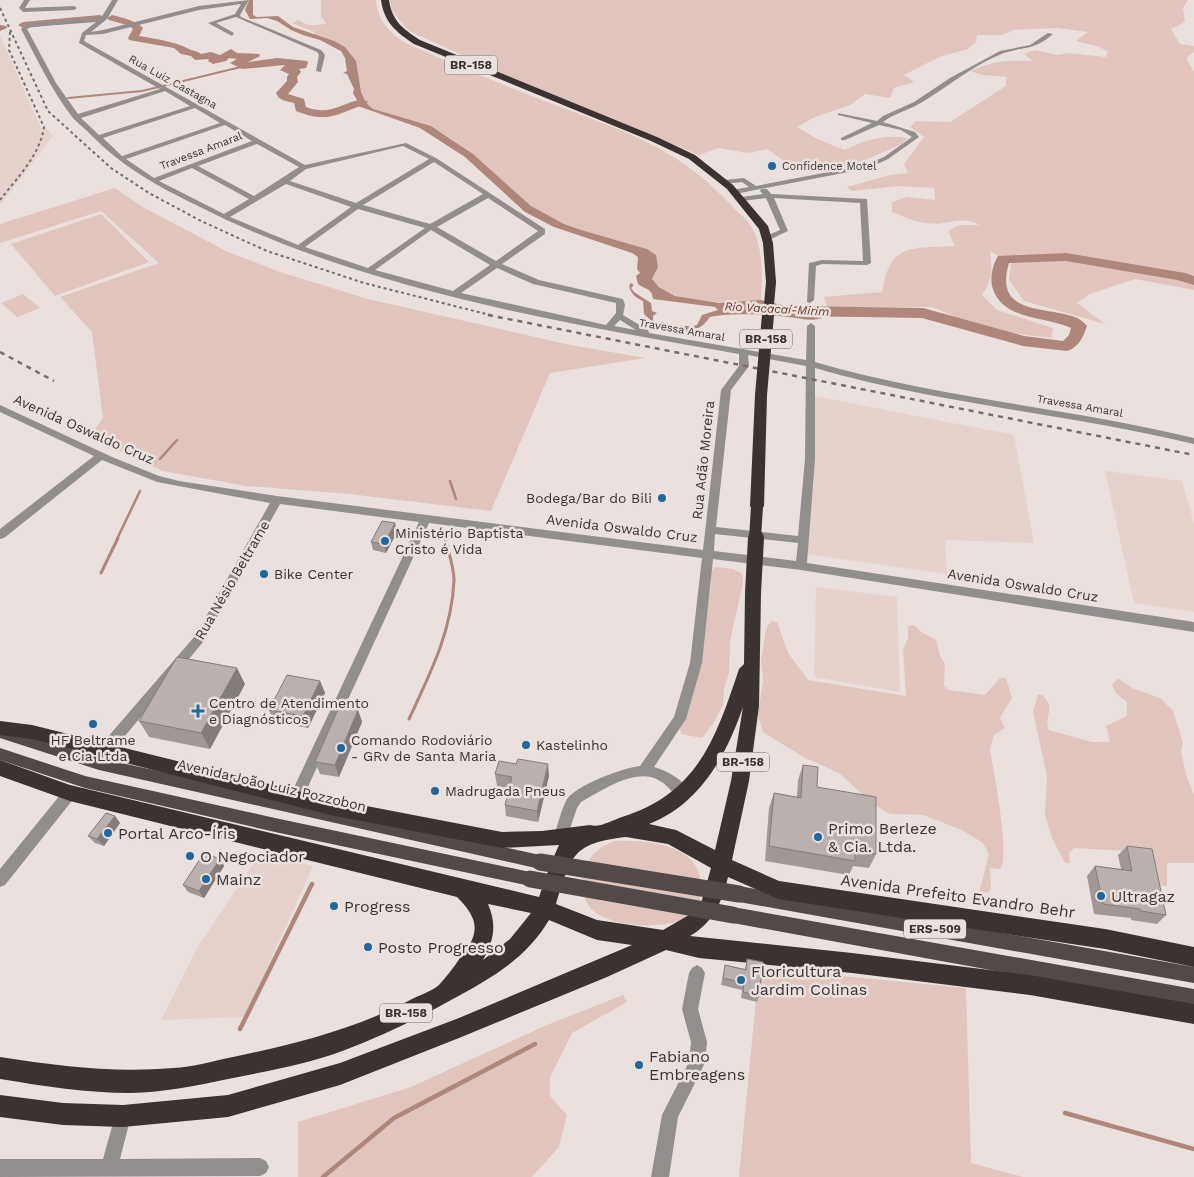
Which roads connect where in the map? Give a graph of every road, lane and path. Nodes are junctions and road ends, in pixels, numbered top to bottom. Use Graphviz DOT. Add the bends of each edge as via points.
graph roads {
  1 [pos="27,0"];
  2 [pos="114,0"];
  3 [pos="385,0"];
  4 [pos="245,1"];
  5 [pos="74,8"];
  6 [pos="237,15"];
  7 [pos="103,20"];
  8 [pos="84,34"];
  9 [pos="232,34"];
  10 [pos="1050,34"];
  11 [pos="319,71"];
  12 [pos="166,89"];
  13 [pos="196,106"];
  14 [pos="840,114"];
  15 [pos="76,117"];
  16 [pos="226,123"];
  17 [pos="878,124"];
  18 [pos="97,138"];
  19 [pos="843,139"];
  20 [pos="258,141"];
  21 [pos="121,159"];
  22 [pos="434,159"];
  23 [pos="193,166"];
  24 [pos="304,167"];
  25 [pos="152,181"];
  26 [pos="285,181"];
  27 [pos="725,182"];
  28 [pos="757,188"];
  29 [pos="489,194"];
  30 [pos="739,196"];
  31 [pos="769,196"];
  32 [pos="254,199"];
  33 [pos="357,206"];
  34 [pos="224,217"];
  35 [pos="431,228"];
  36 [pos="767,238"];
  37 [pos="299,248"];
  38 [pos="495,264"];
  39 [pos="370,272"];
  40 [pos="454,294"];
  41 [pos="810,300"];
  42 [pos="618,316"];
  43 [pos="811,326"];
  44 [pos="608,328"];
  45 [pos="652,336"];
  46 [pos="742,352"];
  47 [pos="811,364"];
  48 [pos="0,408"];
  49 [pos="1194,441"];
  50 [pos="101,456"];
  51 [pos="278,500"];
  52 [pos="426,519"];
  53 [pos="711,530"];
  54 [pos="0,535"];
  55 [pos="803,540"];
  56 [pos="708,554"];
  57 [pos="801,566"];
  58 [pos="1194,627"];
  59 [pos="751,658"];
  60 [pos="0,730"];
  61 [pos="105,750"];
  62 [pos="0,754"];
  63 [pos="0,768"];
  64 [pos="643,772"];
  65 [pos="70,793"];
  66 [pos="684,794"];
  67 [pos="296,798"];
  68 [pos="605,831"];
  69 [pos="561,836"];
  70 [pos="720,864"];
  71 [pos="0,880"];
  72 [pos="462,889"];
  73 [pos="545,908"];
  74 [pos="665,940"];
  75 [pos="1194,958"];
  76 [pos="697,973"];
  77 [pos="1194,975"];
  78 [pos="443,994"];
  79 [pos="1194,998"];
  80 [pos="1194,1014"];
  81 [pos="0,1068"];
  82 [pos="0,1106"];
  83 [pos="123,1116"];
  84 [pos="260,1167"];
  85 [pos="0,1168"];
  86 [pos="109,1168"];
  87 [pos="660,1177"];
  1 -- 5 [label="street" via="23,10"];
  2 -- 7 [label="street"];
  3 -- 27 [label="highway, BR-158" via="391,22 417,42 654,139 692,157"];
  4 -- 6 [label="street"];
  4 -- 8 [label="street"];
  6 -- 9 [label="street" via="211,23"];
  6 -- 11 [label="street" via="243,21 319,52 322,56"];
  7 -- 8 [label="street"];
  7 -- 15 [label="street, Travessa Amaral" via="30,25 24,29 53,83"];
  8 -- 12 [label="street, Rua Luiz Castagna" via="81,42"];
  10 -- 17 [label="street" via="1032,46 1002,52 916,103 885,117"];
  12 -- 13 [label="street, Rua Luiz Castagna"];
  12 -- 15 [label="street"];
  13 -- 16 [label="street, Rua Luiz Castagna"];
  13 -- 18 [label="street"];
  14 -- 17 [label="street"];
  15 -- 18 [label="street, Travessa Amaral"];
  16 -- 20 [label="street, Rua Luiz Castagna"];
  16 -- 21 [label="street"];
  17 -- 19 [label="street"];
  17 -- 28 [label="street" via="913,133 916,137 867,167"];
  18 -- 21 [label="street, Travessa Amaral"];
  20 -- 23 [label="street, Travessa Amaral"];
  20 -- 24 [label="street, Rua Luiz Castagna"];
  21 -- 25 [label="street, Travessa Amaral"];
  22 -- 24 [label="street" via="404,144"];
  22 -- 29 [label="street"];
  22 -- 33 [label="street"];
  23 -- 25 [label="street, Travessa Amaral"];
  23 -- 32 [label="street"];
  24 -- 26 [label="street"];
  25 -- 34 [label="street, Travessa Amaral"];
  26 -- 32 [label="street"];
  26 -- 33 [label="street, Travessa Amaral"];
  27 -- 28 [label="street" via="744,180"];
  27 -- 30 [label="highway, BR-158"];
  28 -- 30 [label="street"];
  28 -- 31 [label="street"];
  29 -- 35 [label="street"];
  29 -- 38 [label="street" via="538,226 542,232"];
  30 -- 31 [label="street"];
  30 -- 36 [label="highway, BR-158" via="764,228"];
  31 -- 36 [label="street" via="784,231"];
  31 -- 41 [label="street" via="864,201 867,263 822,262 812,265"];
  32 -- 34 [label="street"];
  33 -- 35 [label="street, Travessa Amaral"];
  33 -- 37 [label="street"];
  34 -- 37 [label="street, Travessa Amaral"];
  35 -- 38 [label="street, Travessa Amaral"];
  35 -- 39 [label="street"];
  36 -- 59 [label="highway, BR-158, bridge" via="771,282 761,395"];
  37 -- 39 [label="street, Travessa Amaral"];
  38 -- 40 [label="street"];
  38 -- 42 [label="street, Travessa Amaral" via="536,282 620,301 622,307"];
  39 -- 40 [label="street, Travessa Amaral"];
  40 -- 44 [label="street, Travessa Amaral"];
  42 -- 44 [label="street"];
  42 -- 45 [label="street"];
  43 -- 47 [label="street"];
  44 -- 45 [label="street, Travessa Amaral"];
  45 -- 46 [label="street, Travessa Amaral"];
  46 -- 47 [label="street, Travessa Amaral"];
  46 -- 53 [label="street, Rua Adão Moreira" via="744,366 726,390"];
  47 -- 49 [label="street, Travessa Amaral" via="866,380 1139,428"];
  47 -- 55 [label="street" via="810,459"];
  48 -- 50 [label="street, Avenida Oswaldo Cruz"];
  50 -- 51 [label="street, Avenida Oswaldo Cruz" via="157,478"];
  50 -- 54 [label="street"];
  51 -- 52 [label="street, Avenida Oswaldo Cruz"];
  51 -- 61 [label="street, Rua Nésio Beltrame" via="199,639"];
  52 -- 56 [label="street, Avenida Oswaldo Cruz"];
  52 -- 67 [label="street"];
  53 -- 55 [label="street"];
  53 -- 56 [label="street, Rua Adão Moreira"];
  55 -- 57 [label="street"];
  56 -- 57 [label="street, Avenida Oswaldo Cruz"];
  56 -- 64 [label="street, Rua Adão Moreira" via="696,663 680,719"];
  57 -- 58 [label="street, Avenida Oswaldo Cruz"];
  59 -- 66 [label="highway, BR-158" via="722,739 702,775"];
  59 -- 70 [label="highway, BR-158" via="751,706 740,781"];
  60 -- 61 [label="highway" via="32,732"];
  60 -- 77 [label="main road, Avenida João Luiz Pozzobon / ERS-509, bridge" via="99,764 540,862"];
  61 -- 67 [label="highway"];
  62 -- 79 [label="main road, ERS-509, bridge" via="85,782 530,879"];
  63 -- 65 [label="highway"];
  64 -- 66 [label="street" via="664,776"];
  64 -- 69 [label="street" via="625,774 576,798"];
  65 -- 71 [label="street"];
  65 -- 72 [label="highway"];
  66 -- 68 [label="highway, BR-158" via="658,812"];
  67 -- 69 [label="highway" via="502,840"];
  68 -- 69 [label="highway"];
  68 -- 70 [label="highway, BR-158" via="626,829 670,836"];
  68 -- 73 [label="highway, BR-158" via="586,837 566,851"];
  70 -- 74 [label="highway, BR-158" via="709,906 696,922"];
  70 -- 75 [label="highway, Avenida Prefeito Evandro Behr / ERS-509" via="778,890 1105,939"];
  72 -- 73 [label="highway"];
  72 -- 78 [label="highway" via="479,907 485,931 479,950"];
  73 -- 74 [label="highway" via="598,930"];
  73 -- 78 [label="highway, BR-158" via="517,946 488,969"];
  74 -- 80 [label="highway" via="725,952 852,963 1030,985"];
  74 -- 83 [label="highway, BR-158" via="468,1025 340,1074 228,1106"];
  76 -- 87 [label="street" via="690,1009 699,1042 697,1063 670,1115"];
  78 -- 81 [label="highway, BR-158" via="344,1040 290,1056 176,1079 131,1082 71,1079"];
  82 -- 83 [label="highway, BR-158" via="63,1114"];
  83 -- 86 [label="street"];
  84 -- 86 [label="street"];
  85 -- 86 [label="street"];
}
